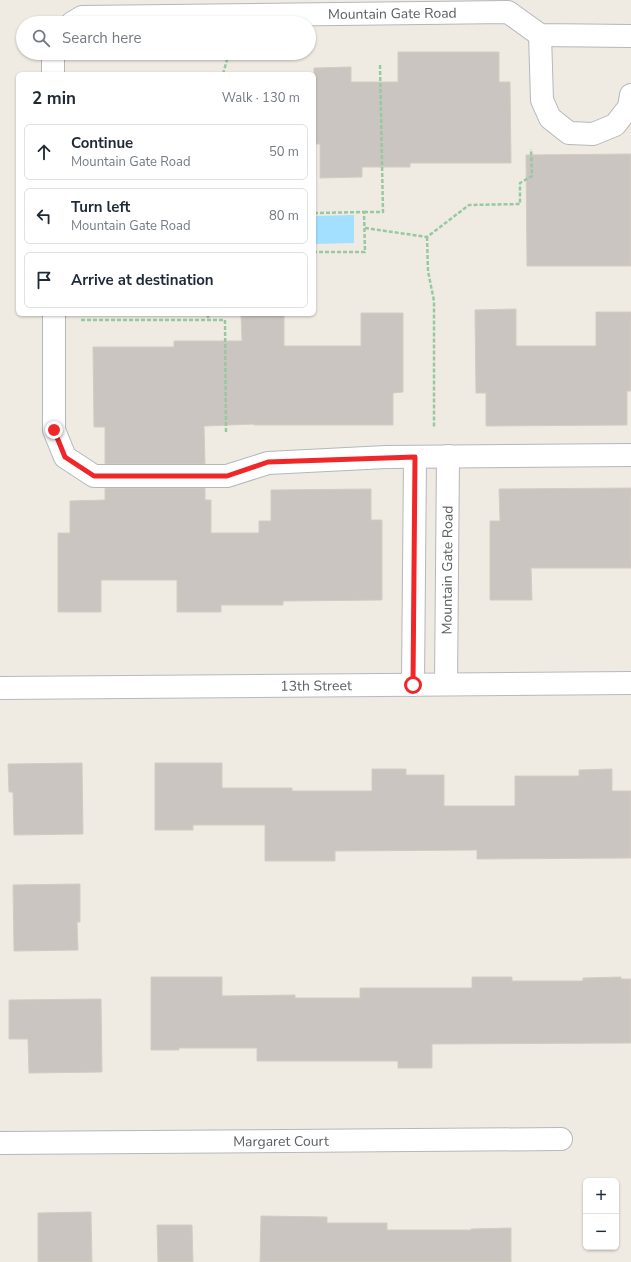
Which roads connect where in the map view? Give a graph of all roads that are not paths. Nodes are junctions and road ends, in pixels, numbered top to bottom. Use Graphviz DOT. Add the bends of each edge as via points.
graph roads {
  1 [pos="167,16"];
  2 [pos="540,35"];
  3 [pos="631,36"];
  4 [pos="53,60"];
  5 [pos="53,72"];
  6 [pos="631,95"];
  7 [pos="54,316"];
  8 [pos="631,455"];
  9 [pos="448,456"];
  10 [pos="415,457"];
  11 [pos="631,683"];
  12 [pos="446,684"];
  13 [pos="413,685"];
  14 [pos="0,688"];
  15 [pos="561,1139"];
  16 [pos="0,1142"];
  1 -- 2 [label="street, Mountain Gate Road" via="508,12"];
  2 -- 3 [label="street"];
  2 -- 6 [label="street" via="542,100 550,118 569,133 593,134 615,126 628,107"];
  4 -- 5 [label="street"];
  7 -- 10 [label="street" via="54,430 65,457 94,476 227,476 268,462"];
  8 -- 9 [label="street"];
  9 -- 10 [label="street"];
  9 -- 12 [label="street, Mountain Gate Road"];
  10 -- 13 [label="street"];
  11 -- 12 [label="street, 13th Street"];
  12 -- 13 [label="street, 13th Street"];
  13 -- 14 [label="street, 13th Street"];
  15 -- 16 [label="street, Margaret Court"];
}
